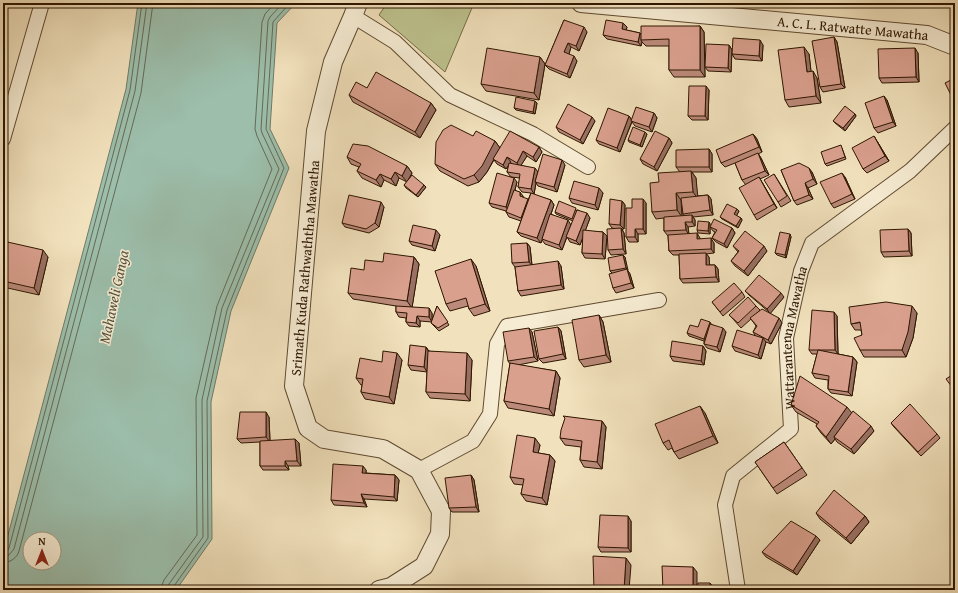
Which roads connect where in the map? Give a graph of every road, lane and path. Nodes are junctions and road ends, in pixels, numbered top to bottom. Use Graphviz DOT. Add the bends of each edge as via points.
graph roads {
  1 [pos="42,3"];
  2 [pos="581,3"];
  3 [pos="355,10"];
  4 [pos="955,46"];
  5 [pos="955,128"];
  6 [pos="3,139"];
  7 [pos="588,167"];
  8 [pos="659,300"];
  9 [pos="419,470"];
  10 [pos="379,590"];
  11 [pos="738,590"];
  1 -- 6 [label="street"];
  2 -- 4 [label="street, A. C. L. Ratwatte Mawatha" via="927,35"];
  3 -- 7 [label="street" via="395,42 450,95 534,134"];
  3 -- 9 [label="street, Srimath Kuda Rathwaththa Mawatha" via="333,62 316,131 294,386 308,428 324,439 383,449"];
  5 -- 11 [label="street, Wattarantenna Mawatha" via="910,171 812,243 801,272 786,338 791,429 734,476 726,505"];
  8 -- 9 [label="street" via="507,326 497,344 490,414 473,441"];
  9 -- 10 [label="street" via="441,510 440,534 424,566 391,587"];
}
